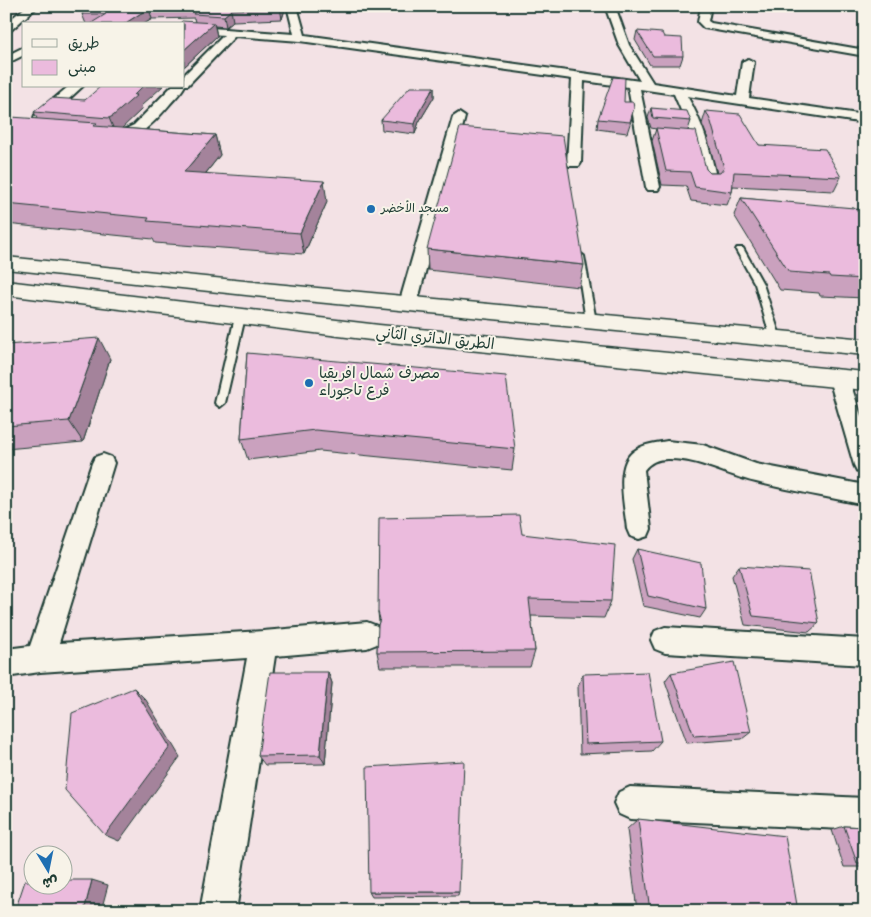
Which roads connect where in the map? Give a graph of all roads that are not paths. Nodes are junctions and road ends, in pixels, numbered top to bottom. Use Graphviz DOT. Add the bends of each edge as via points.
graph roads {
  1 [pos="33,6"];
  2 [pos="292,6"];
  3 [pos="610,6"];
  4 [pos="706,6"];
  5 [pos="185,29"];
  6 [pos="233,32"];
  7 [pos="9,34"];
  8 [pos="300,38"];
  9 [pos="22,51"];
  10 [pos="865,53"];
  11 [pos="6,61"];
  12 [pos="748,62"];
  13 [pos="578,78"];
  14 [pos="185,81"];
  15 [pos="633,84"];
  16 [pos="75,88"];
  17 [pos="178,88"];
  18 [pos="650,88"];
  19 [pos="679,92"];
  20 [pos="742,101"];
  21 [pos="459,117"];
  22 [pos="865,119"];
  23 [pos="32,125"];
  24 [pos="642,134"];
  25 [pos="662,136"];
  26 [pos="97,137"];
  27 [pos="680,137"];
  28 [pos="699,138"];
  29 [pos="574,163"];
  30 [pos="710,182"];
  31 [pos="653,187"];
  32 [pos="578,242"];
  33 [pos="740,250"];
  34 [pos="6,263"];
  35 [pos="161,279"];
  36 [pos="6,288"];
  37 [pos="264,290"];
  38 [pos="141,304"];
  39 [pos="408,304"];
  40 [pos="240,317"];
  41 [pos="592,321"];
  42 [pos="776,339"];
  43 [pos="865,347"];
  44 [pos="839,379"];
  45 [pos="865,381"];
  46 [pos="220,403"];
  47 [pos="103,463"];
  48 [pos="865,465"];
  49 [pos="865,495"];
  50 [pos="639,529"];
  51 [pos="367,635"];
  52 [pos="665,640"];
  53 [pos="263,644"];
  54 [pos="865,652"];
  55 [pos="40,658"];
  56 [pos="6,663"];
  57 [pos="630,803"];
  58 [pos="865,814"];
  59 [pos="218,911"];
  1 -- 7 [label="street"];
  2 -- 8 [label="street"];
  3 -- 18 [label="street" via="624,45"];
  4 -- 10 [label="street" via="703,22 708,26"];
  5 -- 6 [label="street"];
  6 -- 8 [label="street"];
  6 -- 14 [label="street"];
  8 -- 13 [label="street"];
  9 -- 11 [label="street"];
  12 -- 20 [label="street"];
  13 -- 15 [label="street"];
  13 -- 29 [label="street"];
  15 -- 18 [label="street"];
  15 -- 24 [label="street"];
  16 -- 23 [label="street"];
  17 -- 26 [label="street" via="130,134 115,138"];
  18 -- 19 [label="street"];
  19 -- 20 [label="street"];
  19 -- 28 [label="street" via="689,108"];
  20 -- 22 [label="street"];
  21 -- 39 [label="street"];
  24 -- 25 [label="street"];
  24 -- 31 [label="street"];
  27 -- 28 [label="street"];
  28 -- 30 [label="street"];
  32 -- 41 [label="lane"];
  33 -- 42 [label="lane" via="759,284"];
  34 -- 35 [label="highway"];
  35 -- 37 [label="highway"];
  35 -- 38 [label="highway" via="157,294"];
  36 -- 38 [label="highway, الطريق الدائري الثاني"];
  37 -- 39 [label="highway"];
  37 -- 40 [label="highway" via="244,299 238,308"];
  38 -- 40 [label="highway, الطريق الدائري الثاني"];
  39 -- 41 [label="highway"];
  40 -- 44 [label="highway, الطريق الدائري الثاني"];
  40 -- 46 [label="lane"];
  41 -- 42 [label="highway"];
  42 -- 43 [label="highway"];
  44 -- 45 [label="highway, الطريق الدائري الثاني"];
  44 -- 48 [label="street"];
  47 -- 55 [label="street"];
  49 -- 50 [label="street" via="754,473 703,454 667,450 640,458 634,469"];
  51 -- 53 [label="street"];
  52 -- 54 [label="street"];
  53 -- 55 [label="street"];
  53 -- 59 [label="street"];
  55 -- 56 [label="street"];
  57 -- 58 [label="street"];
}
